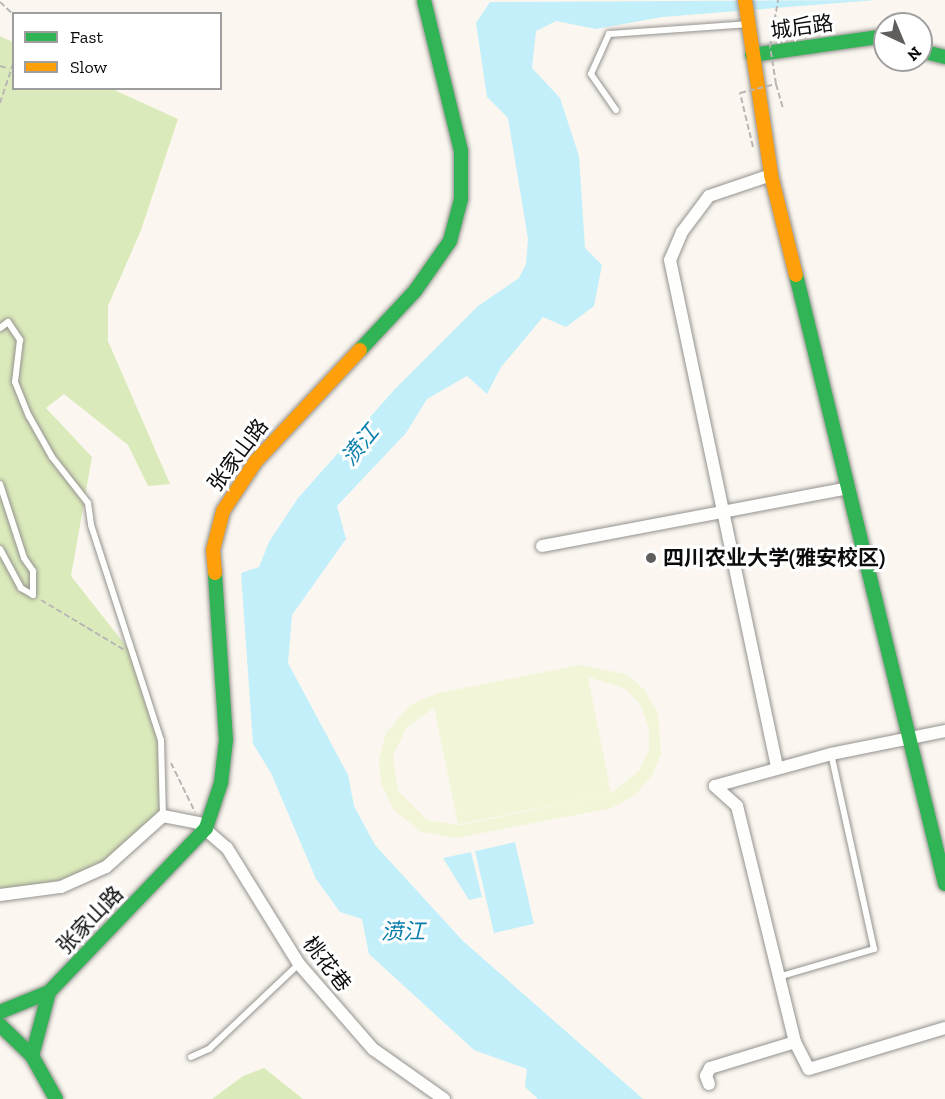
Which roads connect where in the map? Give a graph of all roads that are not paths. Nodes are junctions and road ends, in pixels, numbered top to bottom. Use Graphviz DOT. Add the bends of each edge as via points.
graph roads {
  1 [pos="424,0"];
  2 [pos="745,0"];
  3 [pos="747,24"];
  4 [pos="873,38"];
  5 [pos="873,49"];
  6 [pos="752,56"];
  7 [pos="616,110"];
  8 [pos="771,175"];
  9 [pos="0,328"];
  10 [pos="0,484"];
  11 [pos="844,489"];
  12 [pos="724,512"];
  13 [pos="542,546"];
  14 [pos="0,549"];
  15 [pos="945,731"];
  16 [pos="909,739"];
  17 [pos="831,754"];
  18 [pos="777,767"];
  19 [pos="163,816"];
  20 [pos="202,826"];
  21 [pos="945,884"];
  22 [pos="0,895"];
  23 [pos="299,964"];
  24 [pos="776,978"];
  25 [pos="49,992"];
  26 [pos="0,1012"];
  27 [pos="0,1025"];
  28 [pos="945,1028"];
  29 [pos="795,1042"];
  30 [pos="32,1056"];
  31 [pos="191,1057"];
  32 [pos="709,1084"];
  33 [pos="56,1099"];
  34 [pos="444,1099"];
  1 -- 20 [label="street, 张家山路" via="461,151 460,199 450,241 415,291 256,461 223,511 213,550 226,740 221,783"];
  2 -- 3 [label="street"];
  3 -- 6 [label="street"];
  3 -- 7 [label="lane" via="609,34 591,74"];
  4 -- 6 [label="street, 城后路"];
  5 -- 6 [label="street, 城后路" via="776,60"];
  6 -- 8 [label="street"];
  8 -- 11 [label="street"];
  8 -- 12 [label="street" via="709,196 682,232 670,260"];
  9 -- 19 [label="lane" via="8,322 20,340 15,382 28,416 52,457 88,503 91,525 161,740"];
  10 -- 14 [label="lane" via="24,558 33,571 33,595 21,588"];
  11 -- 12 [label="street"];
  11 -- 16 [label="street"];
  12 -- 13 [label="street"];
  12 -- 18 [label="street"];
  15 -- 16 [label="street"];
  16 -- 17 [label="street"];
  16 -- 21 [label="street"];
  17 -- 18 [label="street"];
  17 -- 24 [label="lane" via="874,949"];
  18 -- 24 [label="street" via="715,786 737,806"];
  19 -- 20 [label="street"];
  19 -- 22 [label="street" via="106,867 61,887"];
  20 -- 23 [label="street, 桃花巷" via="227,848"];
  20 -- 25 [label="street, 张家山路"];
  23 -- 31 [label="lane" via="209,1049"];
  23 -- 34 [label="street, 桃花巷" via="373,1049"];
  24 -- 29 [label="street"];
  25 -- 26 [label="street, 张家山路"];
  25 -- 30 [label="street"];
  27 -- 30 [label="street"];
  28 -- 29 [label="street" via="809,1070"];
  29 -- 32 [label="street" via="710,1068 706,1076"];
  30 -- 33 [label="street"];
}
